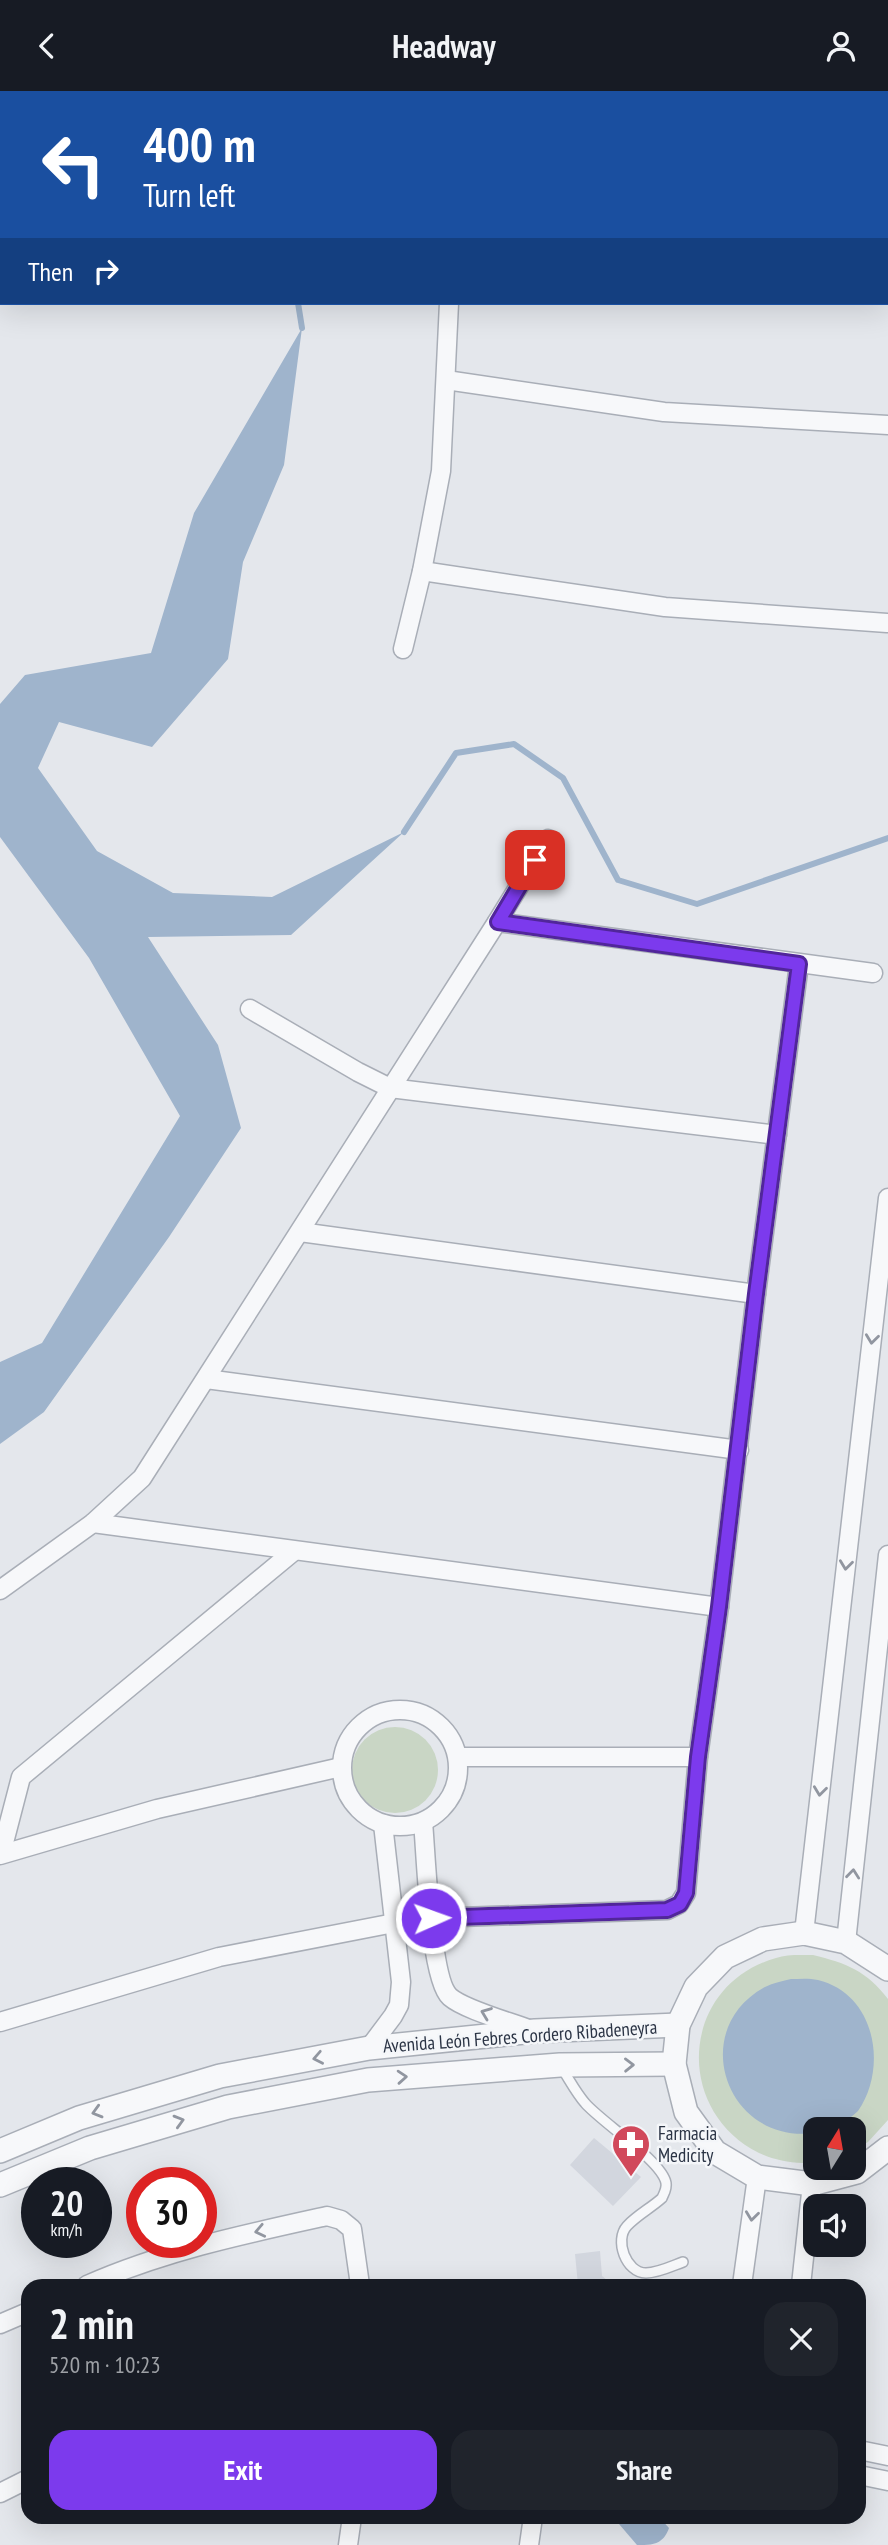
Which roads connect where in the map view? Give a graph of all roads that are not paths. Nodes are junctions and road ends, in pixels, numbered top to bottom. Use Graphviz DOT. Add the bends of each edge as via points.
graph roads {
  1 [pos="449,305"];
  2 [pos="446,380"];
  3 [pos="888,425"];
  4 [pos="422,571"];
  5 [pos="887,623"];
  6 [pos="403,649"];
  7 [pos="548,839"];
  8 [pos="498,922"];
  9 [pos="799,964"];
  10 [pos="873,973"];
  11 [pos="250,1009"];
  12 [pos="390,1088"];
  13 [pos="777,1135"];
  14 [pos="888,1198"];
  15 [pos="300,1232"];
  16 [pos="756,1294"];
  17 [pos="206,1379"];
  18 [pos="739,1450"];
  19 [pos="93,1523"];
  20 [pos="294,1551"];
  21 [pos="888,1555"];
  22 [pos="0,1590"];
  23 [pos="719,1607"];
  24 [pos="458,1757"];
  25 [pos="698,1757"];
  26 [pos="341,1767"];
  27 [pos="423,1822"];
  28 [pos="383,1824"];
  29 [pos="1,1854"];
  30 [pos="431,1918"];
  31 [pos="394,1923"];
  32 [pos="804,1933"];
  33 [pos="846,1942"];
  34 [pos="888,1969"];
  35 [pos="0,2022"];
  36 [pos="678,2025"];
  37 [pos="534,2031"];
  38 [pos="369,2048"];
  39 [pos="674,2064"];
  40 [pos="560,2065"];
  41 [pos="888,2148"];
  42 [pos="0,2151"];
  43 [pos="757,2177"];
  44 [pos="812,2184"];
  45 [pos="0,2185"];
  46 [pos="683,2262"];
  47 [pos="101,2279"];
  48 [pos="359,2279"];
  49 [pos="743,2279"];
  50 [pos="802,2279"];
  51 [pos="21,2315"];
  52 [pos="0,2324"];
  53 [pos="866,2451"];
  54 [pos="888,2456"];
  55 [pos="866,2476"];
  56 [pos="888,2481"];
  57 [pos="21,2482"];
  58 [pos="0,2493"];
  59 [pos="351,2524"];
  60 [pos="532,2524"];
  61 [pos="348,2545"];
  62 [pos="528,2545"];
  1 -- 2 [label="street"];
  2 -- 3 [label="street" via="664,412"];
  2 -- 4 [label="street" via="441,471"];
  4 -- 5 [label="street" via="665,607"];
  4 -- 6 [label="street"];
  7 -- 8 [label="street"];
  8 -- 9 [label="street"];
  8 -- 12 [label="street"];
  9 -- 10 [label="street"];
  9 -- 13 [label="street"];
  11 -- 12 [label="street"];
  12 -- 13 [label="street"];
  12 -- 15 [label="street"];
  13 -- 16 [label="street"];
  14 -- 32 [label="street, one-way"];
  15 -- 16 [label="street"];
  15 -- 17 [label="street"];
  16 -- 18 [label="street"];
  17 -- 18 [label="street"];
  17 -- 19 [label="street" via="142,1478"];
  18 -- 23 [label="street"];
  19 -- 20 [label="street"];
  19 -- 22 [label="street"];
  20 -- 23 [label="street"];
  20 -- 29 [label="street" via="21,1777"];
  33 -- 21 [label="street, one-way"];
  23 -- 25 [label="street"];
  24 -- 25 [label="street"];
  24 -- 26 [label="street" via="439,1725 423,1715 386,1711 354,1732"];
  24 -- 27 [label="street" via="452,1796"];
  25 -- 30 [label="street" via="686,1893 680,1904 667,1910"];
  26 -- 28 [label="street" via="353,1803"];
  26 -- 29 [label="street" via="157,1809"];
  27 -- 28 [label="street" via="403,1827"];
  27 -- 30 [label="street"];
  28 -- 31 [label="street"];
  30 -- 31 [label="street"];
  37 -- 30 [label="street, one-way" via="450,1997 442,1986"];
  31 -- 35 [label="street" via="219,1957"];
  31 -- 38 [label="street" via="399,2005"];
  32 -- 33 [label="street"];
  32 -- 36 [label="street" via="763,1939 725,1958 696,1987"];
  33 -- 34 [label="street"];
  36 -- 37 [label="street, Avenida León Febres Cordero Ribadeneyra"];
  36 -- 39 [label="street"];
  37 -- 38 [label="street, Avenida León Febres Cordero Ribadeneyra"];
  38 -- 42 [label="street, Avenida León Febres Cordero Ribadeneyra, one-way" via="220,2076 79,2118"];
  40 -- 39 [label="street, Avenida León Febres Cordero Ribadeneyra, one-way"];
  39 -- 43 [label="street" via="686,2112 715,2152"];
  45 -- 40 [label="street, Avenida León Febres Cordero Ribadeneyra, one-way" via="90,2148 228,2107 368,2080"];
  40 -- 46 [label="lane" via="585,2104 622,2134 666,2182 662,2198 623,2232 626,2258 635,2271 644,2274"];
  41 -- 44 [label="street" via="857,2172"];
  43 -- 44 [label="street"];
  43 -- 49 [label="street, one-way"];
  44 -- 50 [label="street"];
  48 -- 47 [label="street, one-way" via="352,2229 327,2216 217,2240"];
  51 -- 52 [label="street"];
  53 -- 54 [label="street"];
  55 -- 56 [label="street"];
  57 -- 58 [label="street"];
  59 -- 61 [label="street"];
  60 -- 62 [label="street"];
}
